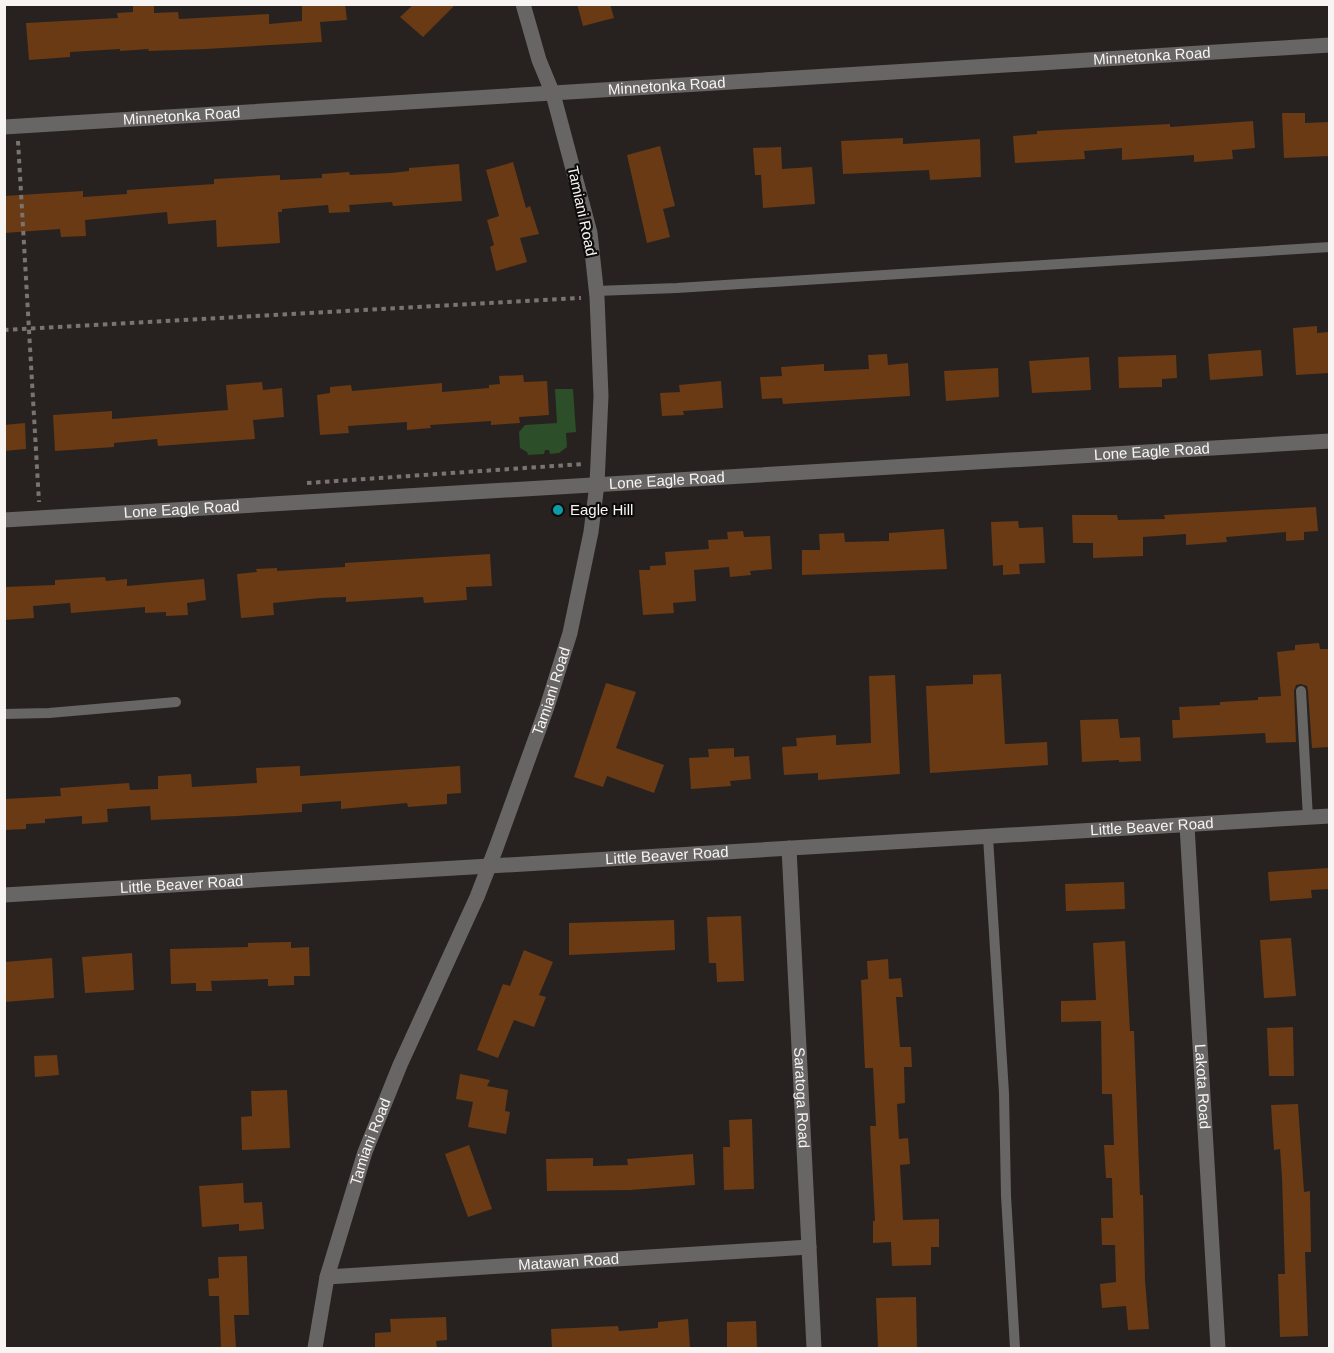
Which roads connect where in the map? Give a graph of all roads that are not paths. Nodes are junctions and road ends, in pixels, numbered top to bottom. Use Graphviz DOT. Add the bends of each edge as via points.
graph roads {
  1 [pos="524,4"];
  2 [pos="1329,45"];
  3 [pos="553,94"];
  4 [pos="11,126"];
  5 [pos="1329,247"];
  6 [pos="592,295"];
  7 [pos="1329,441"];
  8 [pos="597,484"];
  9 [pos="4,520"];
  10 [pos="1300,691"];
  11 [pos="176,702"];
  12 [pos="4,714"];
  13 [pos="1329,816"];
  14 [pos="1308,818"];
  15 [pos="1187,826"];
  16 [pos="988,837"];
  17 [pos="789,848"];
  18 [pos="489,867"];
  19 [pos="4,895"];
  20 [pos="809,1247"];
  21 [pos="327,1277"];
  22 [pos="315,1348"];
  23 [pos="814,1348"];
  24 [pos="1015,1348"];
  25 [pos="1218,1348"];
  1 -- 3 [label="street, Tamiani Road"];
  2 -- 3 [label="street, Minnetonka Road"];
  3 -- 4 [label="street, Minnetonka Road"];
  3 -- 6 [label="street, Tamiani Road" via="590,233"];
  5 -- 6 [label="lane"];
  6 -- 8 [label="street, Tamiani Road" via="601,396"];
  7 -- 8 [label="street, Lone Eagle Road"];
  8 -- 9 [label="street, Lone Eagle Road"];
  8 -- 18 [label="street, Tamiani Road" via="570,633"];
  10 -- 14 [label="lane"];
  11 -- 12 [label="lane"];
  13 -- 14 [label="street, Little Beaver Road"];
  14 -- 15 [label="street, Little Beaver Road"];
  15 -- 16 [label="street, Little Beaver Road"];
  15 -- 25 [label="street, Lakota Road"];
  16 -- 17 [label="street, Little Beaver Road"];
  16 -- 24 [label="lane"];
  17 -- 18 [label="street, Little Beaver Road"];
  17 -- 20 [label="street, Saratoga Road"];
  18 -- 19 [label="street, Little Beaver Road"];
  18 -- 21 [label="street, Tamiani Road" via="365,1152"];
  20 -- 21 [label="street, Matawan Road"];
  20 -- 23 [label="street, Saratoga Road"];
  21 -- 22 [label="street, Tamiani Road"];
}
